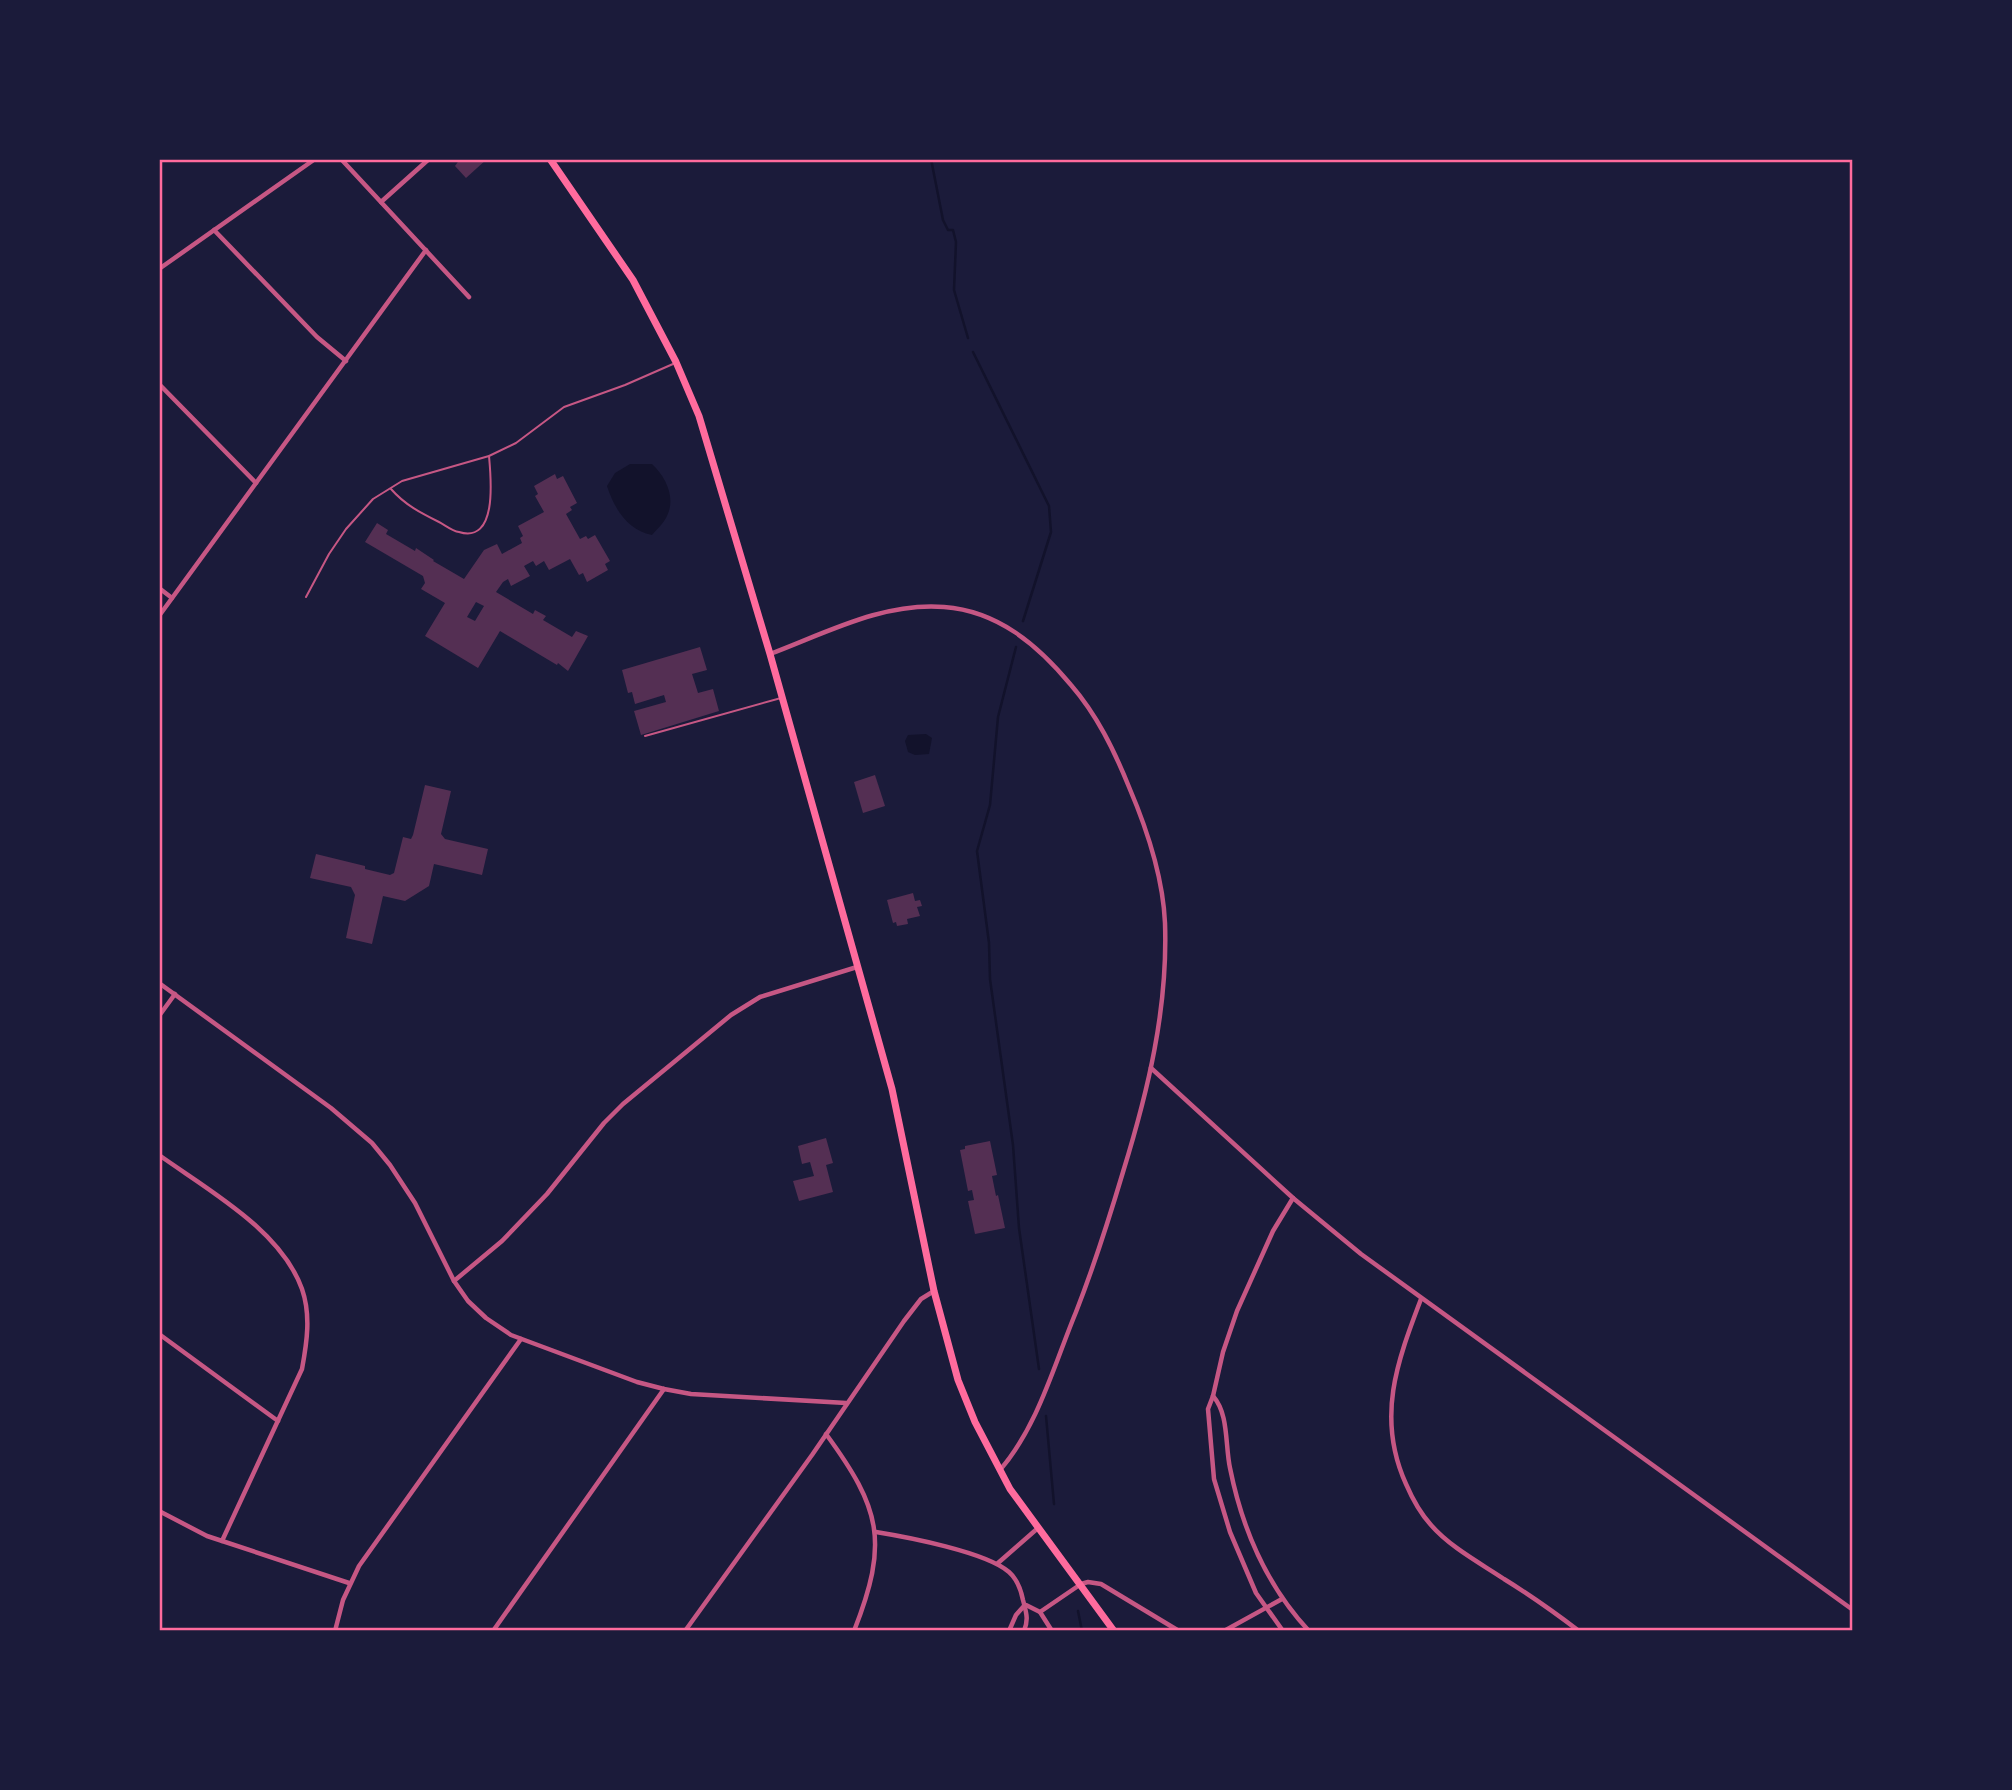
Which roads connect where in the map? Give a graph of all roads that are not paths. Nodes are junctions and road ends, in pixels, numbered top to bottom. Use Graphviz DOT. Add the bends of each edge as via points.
graph roads {
  1 [pos="315,159"];
  2 [pos="341,159"];
  3 [pos="429,159"];
  4 [pos="550,159"];
  5 [pos="381,202"];
  6 [pos="214,230"];
  7 [pos="426,250"];
  8 [pos="159,269"];
  9 [pos="469,297"];
  10 [pos="346,361"];
  11 [pos="676,362"];
  12 [pos="159,384"];
  13 [pos="489,456"];
  14 [pos="256,483"];
  15 [pos="390,488"];
  16 [pos="159,588"];
  17 [pos="306,597"];
  18 [pos="172,598"];
  19 [pos="159,616"];
  20 [pos="770,654"];
  21 [pos="782,698"];
  22 [pos="645,736"];
  23 [pos="858,967"];
  24 [pos="159,983"];
  25 [pos="175,995"];
  26 [pos="159,1016"];
  27 [pos="1151,1068"];
  28 [pos="159,1155"];
  29 [pos="1293,1198"];
  30 [pos="454,1282"];
  31 [pos="934,1291"];
  32 [pos="1421,1298"];
  33 [pos="159,1334"];
  34 [pos="521,1339"];
  35 [pos="664,1389"];
  36 [pos="1213,1396"];
  37 [pos="846,1403"];
  38 [pos="278,1421"];
  39 [pos="826,1434"];
  40 [pos="999,1471"];
  41 [pos="159,1511"];
  42 [pos="1038,1528"];
  43 [pos="876,1532"];
  44 [pos="222,1541"];
  45 [pos="998,1563"];
  46 [pos="349,1583"];
  47 [pos="1081,1584"];
  48 [pos="1282,1599"];
  49 [pos="1025,1605"];
  50 [pos="1266,1608"];
  51 [pos="1853,1610"];
  52 [pos="1041,1612"];
  53 [pos="335,1631"];
  54 [pos="493,1631"];
  55 [pos="685,1631"];
  56 [pos="854,1631"];
  57 [pos="1009,1631"];
  58 [pos="1024,1631"];
  59 [pos="1052,1631"];
  60 [pos="1114,1631"];
  61 [pos="1179,1631"];
  62 [pos="1224,1631"];
  63 [pos="1283,1631"];
  64 [pos="1309,1631"];
  65 [pos="1579,1631"];
  1 -- 6 [label="street"];
  2 -- 5 [label="street"];
  3 -- 5 [label="street"];
  4 -- 11 [label="main road" via="619,257"];
  5 -- 7 [label="street"];
  6 -- 8 [label="street"];
  6 -- 10 [label="street"];
  7 -- 9 [label="street"];
  7 -- 10 [label="street"];
  10 -- 14 [label="street"];
  11 -- 13 [label="lane" via="564,407 516,443"];
  11 -- 20 [label="main road" via="699,416"];
  12 -- 14 [label="street"];
  13 -- 15 [label="lane"];
  13 -- 15 [label="lane" via="489,511 473,533 459,533 403,503"];
  14 -- 18 [label="street"];
  15 -- 17 [label="lane" via="373,499 346,529"];
  16 -- 18 [label="street"];
  18 -- 19 [label="street"];
  20 -- 21 [label="main road"];
  20 -- 27 [label="street" via="869,616 907,607 943,607 1005,625 1058,669 1110,744 1142,818 1156,869 1165,921 1164,977"];
  21 -- 22 [label="lane"];
  21 -- 23 [label="main road"];
  23 -- 30 [label="street" via="760,997 731,1015 623,1104 547,1194"];
  23 -- 31 [label="main road" via="892,1089"];
  24 -- 25 [label="street"];
  25 -- 26 [label="street"];
  25 -- 30 [label="street" via="372,1143 415,1203"];
  27 -- 29 [label="street"];
  27 -- 40 [label="street" via="1097,1259 1018,1449"];
  28 -- 38 [label="street" via="264,1233 285,1257 303,1291 307,1342 302,1368"];
  29 -- 32 [label="street"];
  29 -- 36 [label="street" via="1237,1311"];
  30 -- 34 [label="street" via="486,1318"];
  31 -- 37 [label="street" via="921,1299"];
  31 -- 40 [label="main road" via="958,1380"];
  32 -- 51 [label="street"];
  32 -- 65 [label="street" via="1392,1393 1394,1453 1411,1496 1430,1524 1465,1554"];
  33 -- 38 [label="street"];
  34 -- 35 [label="street"];
  34 -- 46 [label="street"];
  35 -- 37 [label="street"];
  35 -- 54 [label="street"];
  36 -- 48 [label="street" via="1221,1405 1240,1509"];
  36 -- 50 [label="street" via="1208,1409 1214,1479 1230,1532"];
  37 -- 39 [label="street"];
  38 -- 44 [label="street"];
  39 -- 43 [label="street" via="849,1465"];
  39 -- 55 [label="street"];
  40 -- 42 [label="main road"];
  41 -- 44 [label="street"];
  42 -- 45 [label="street"];
  42 -- 47 [label="main road"];
  43 -- 45 [label="street"];
  43 -- 56 [label="street" via="873,1570"];
  44 -- 46 [label="street"];
  45 -- 49 [label="street" via="1021,1588"];
  46 -- 53 [label="street"];
  47 -- 52 [label="street"];
  47 -- 60 [label="main road"];
  47 -- 61 [label="street" via="1101,1584"];
  48 -- 50 [label="street"];
  48 -- 64 [label="street"];
  49 -- 52 [label="street"];
  49 -- 57 [label="street"];
  49 -- 58 [label="street" via="1028,1621"];
  50 -- 62 [label="street"];
  50 -- 63 [label="street"];
  52 -- 59 [label="street"];
}
